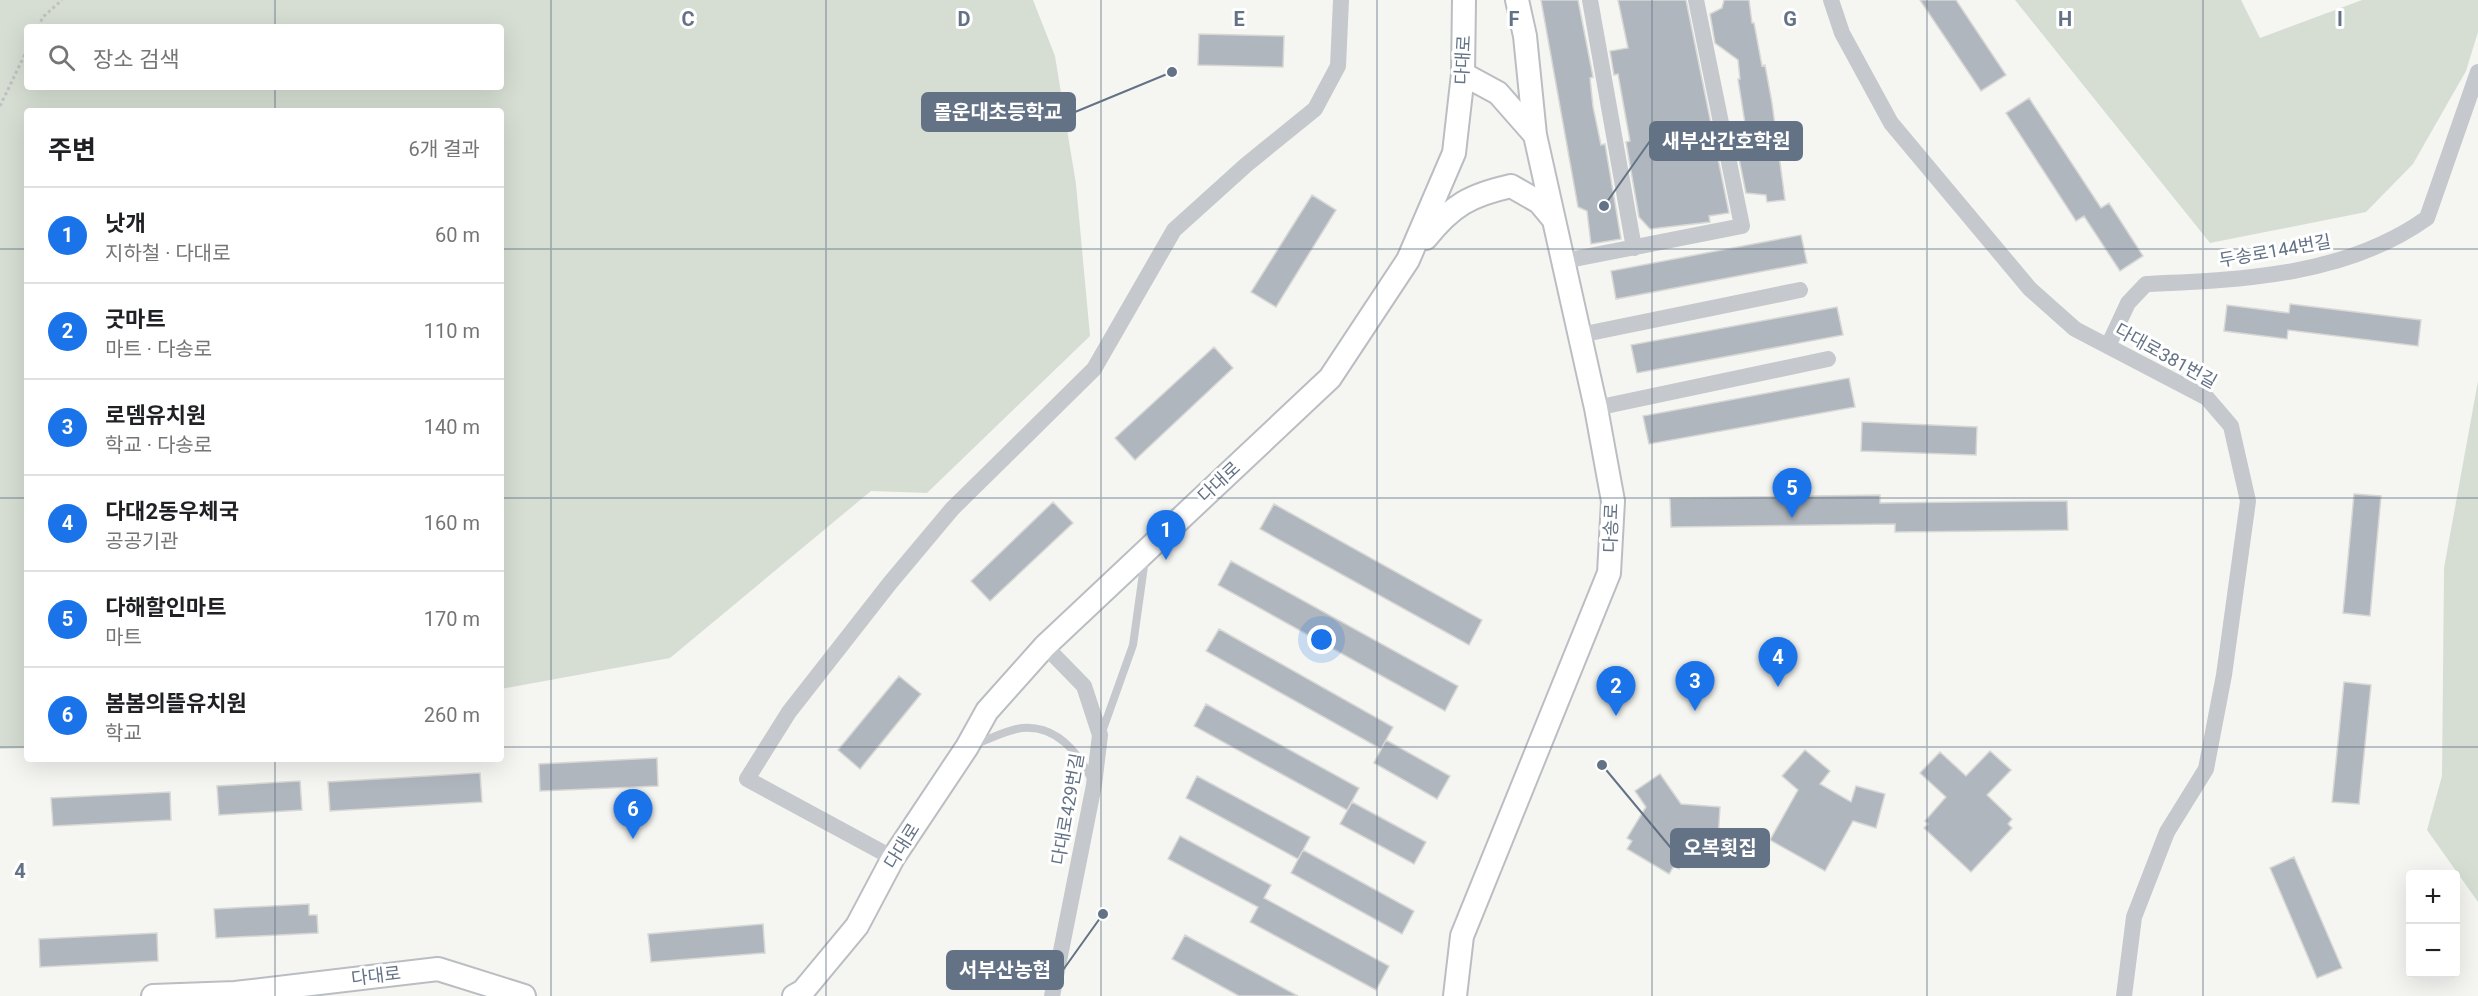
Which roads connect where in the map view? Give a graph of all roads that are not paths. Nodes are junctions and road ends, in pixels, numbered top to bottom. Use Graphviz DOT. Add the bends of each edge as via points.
graph roads {
  1 [pos="1341,0"];
  2 [pos="1464,0"];
  3 [pos="1516,0"];
  4 [pos="1590,0"];
  5 [pos="1696,0"];
  6 [pos="1831,0"];
  7 [pos="2478,72"];
  8 [pos="1463,74"];
  9 [pos="1535,135"];
  10 [pos="1555,222"];
  11 [pos="1634,248"];
  12 [pos="1408,260"];
  13 [pos="1564,261"];
  14 [pos="1800,290"];
  15 [pos="1580,335"];
  16 [pos="2109,346"];
  17 [pos="1828,359"];
  18 [pos="1596,408"];
  19 [pos="1147,550"];
  20 [pos="1045,646"];
  21 [pos="1100,735"];
  22 [pos="967,747"];
  23 [pos="1094,785"];
  24 [pos="893,858"];
  25 [pos="153,996"];
  26 [pos="524,996"];
  27 [pos="794,996"];
  28 [pos="1052,996"];
  29 [pos="1455,996"];
  30 [pos="2124,996"];
  1 -- 24 [label="street" via="1338,66 1314,109 1174,230 1094,369 952,509 789,712 747,779"];
  2 -- 8 [label="main road, 다대로"];
  3 -- 9 [label="main road" via="1525,36"];
  4 -- 11 [label="street"];
  5 -- 11 [label="street" via="1742,226"];
  6 -- 16 [label="street, 다대로381번길" via="1842,33 1891,123 2030,289 2075,329"];
  7 -- 16 [label="street, 두송로144번길" via="2427,218 2409,231 2329,264 2225,281 2146,284 2128,303"];
  8 -- 9 [label="main road, 다송로" via="1498,93"];
  8 -- 12 [label="main road, 다대로" via="1454,153"];
  9 -- 10 [label="main road, 다송로"];
  10 -- 12 [label="main road" via="1539,202 1511,186 1479,194 1444,216"];
  10 -- 13 [label="main road, 다송로"];
  11 -- 13 [label="street"];
  12 -- 19 [label="main road, 다대로" via="1330,378"];
  13 -- 15 [label="main road, 다송로"];
  14 -- 15 [label="street"];
  15 -- 18 [label="main road, 다송로"];
  16 -- 30 [label="street, 다대로381번길" via="2207,398 2231,426 2248,501 2224,675 2206,770 2167,832 2134,917"];
  17 -- 18 [label="street"];
  18 -- 29 [label="main road, 다송로" via="1613,501 1609,573 1462,936"];
  19 -- 20 [label="main road, 다대로"];
  19 -- 21 [label="lane" via="1133,645"];
  20 -- 21 [label="street, 다대로429번길" via="1084,686"];
  20 -- 22 [label="main road, 다대로" via="987,711"];
  21 -- 23 [label="street, 다대로429번길"];
  22 -- 23 [label="lane" via="1021,728 1047,730 1080,756"];
  22 -- 24 [label="main road, 다대로"];
  23 -- 28 [label="street, 다대로429번길"];
  24 -- 27 [label="main road, 다대로" via="857,926"];
  25 -- 26 [label="main road, 다대로" via="235,993 438,969"];
}
